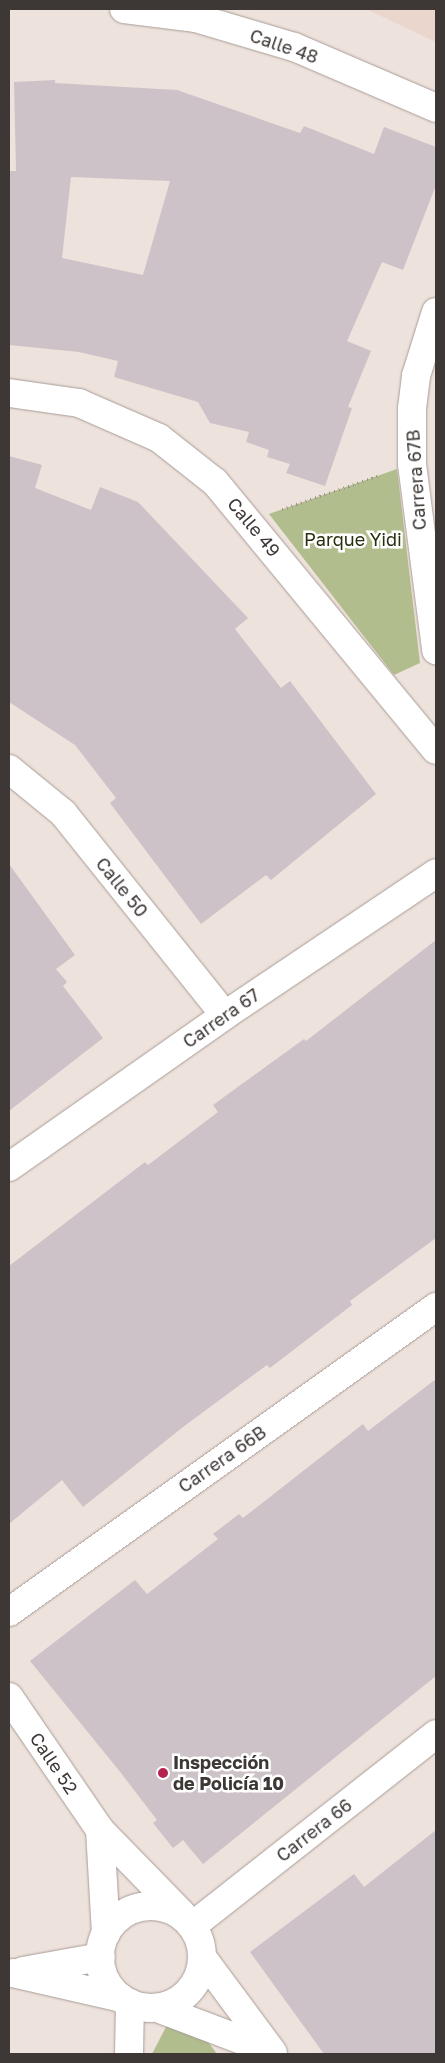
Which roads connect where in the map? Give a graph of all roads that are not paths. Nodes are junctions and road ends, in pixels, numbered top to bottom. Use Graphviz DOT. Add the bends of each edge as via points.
graph roads {
  1 [pos="124,9"];
  2 [pos="436,108"];
  3 [pos="436,312"];
  4 [pos="9,393"];
  5 [pos="436,650"];
  6 [pos="436,750"];
  7 [pos="9,769"];
  8 [pos="436,873"];
  9 [pos="225,1015"];
  10 [pos="9,1167"];
  11 [pos="436,1307"];
  12 [pos="9,1612"];
  13 [pos="9,1697"];
  14 [pos="436,1734"];
  15 [pos="100,1830"];
  16 [pos="188,1921"];
  17 [pos="103,1945"];
  18 [pos="202,1958"];
  19 [pos="11,1973"];
  20 [pos="125,2001"];
  21 [pos="157,2008"];
  22 [pos="272,2053"];
  23 [pos="129,2054"];
  1 -- 2 [label="street, Calle 48" via="196,18 294,47"];
  3 -- 5 [label="street, Carrera 67B" via="416,376 412,409 412,464"];
  4 -- 6 [label="street, Calle 49" via="79,403 159,438 215,482"];
  7 -- 9 [label="street, Calle 50" via="64,813"];
  8 -- 9 [label="street, Carrera 67"];
  9 -- 10 [label="street, Carrera 67"];
  11 -- 12 [label="street, Carrera 66B"];
  13 -- 15 [label="street, Calle 52"];
  14 -- 16 [label="street, Carrera 66"];
  15 -- 16 [label="street, Calle 52"];
  15 -- 17 [label="street"];
  16 -- 17 [label="street" via="171,1909 141,1907 126,1912"];
  16 -- 18 [label="street, Calle 52"];
  17 -- 19 [label="street"];
  17 -- 20 [label="street" via="102,1973 110,1987"];
  18 -- 21 [label="street" via="200,1973 193,1986 179,2000"];
  18 -- 22 [label="street, Calle 52"];
  19 -- 20 [label="street"];
  20 -- 21 [label="street, Calle 52"];
  20 -- 23 [label="street"];
  21 -- 22 [label="street, Calle 52"];
}
